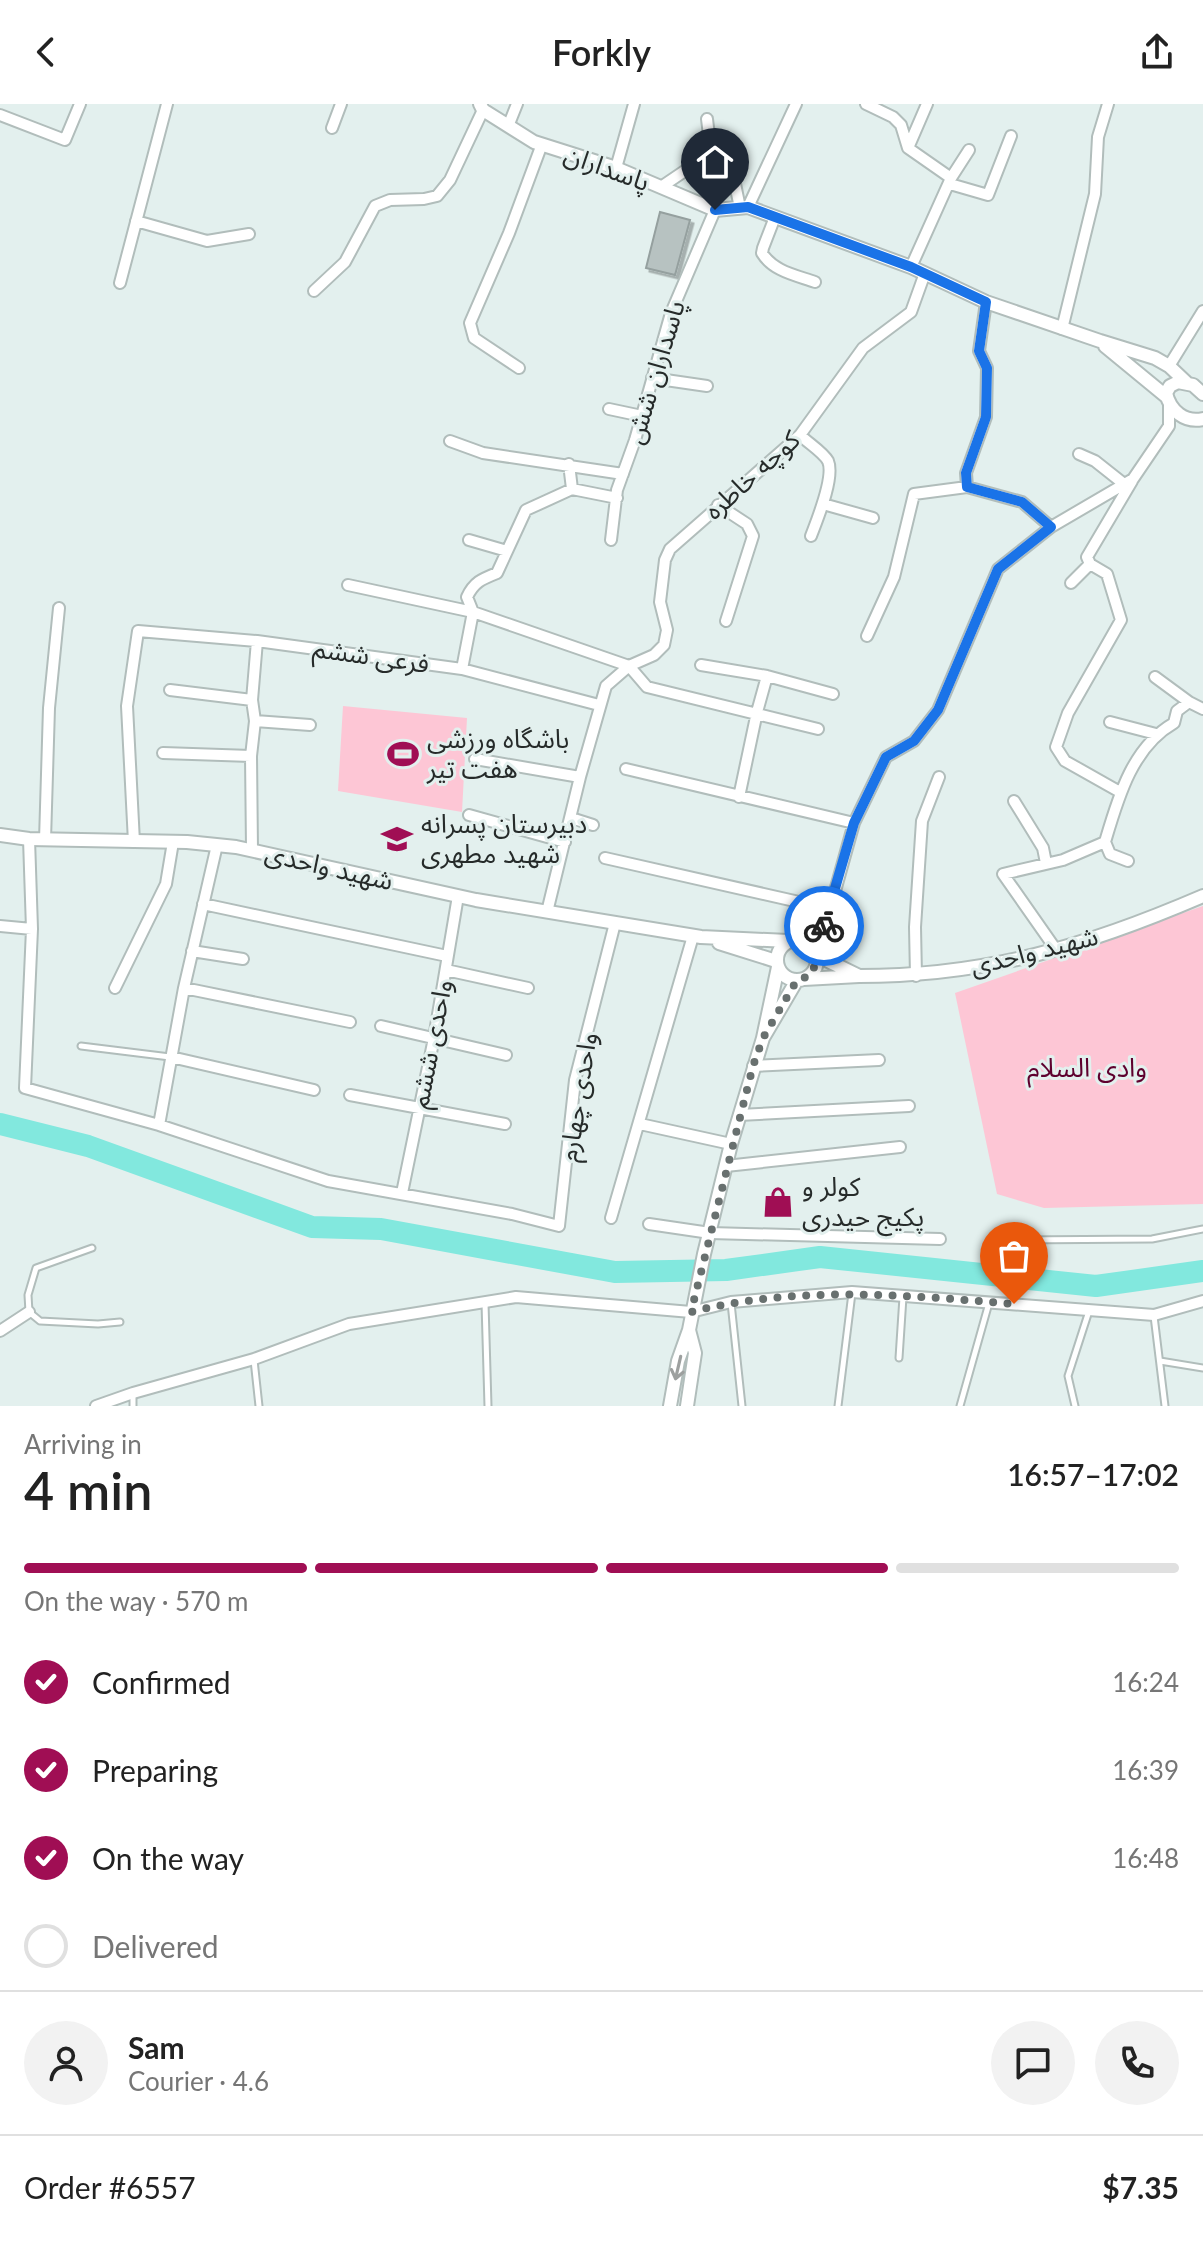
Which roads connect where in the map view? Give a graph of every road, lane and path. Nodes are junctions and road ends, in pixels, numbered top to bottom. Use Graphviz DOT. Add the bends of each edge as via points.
graph roads {
  1 [pos="3,104"];
  2 [pos="80,104"];
  3 [pos="167,104"];
  4 [pos="341,104"];
  5 [pos="517,104"];
  6 [pos="634,104"];
  7 [pos="796,104"];
  8 [pos="866,104"];
  9 [pos="927,104"];
  10 [pos="1108,104"];
  11 [pos="482,107"];
  12 [pos="0,113"];
  13 [pos="707,119"];
  14 [pos="509,124"];
  15 [pos="332,128"];
  16 [pos="1011,136"];
  17 [pos="542,144"];
  18 [pos="908,148"];
  19 [pos="969,150"];
  20 [pos="716,157"];
  21 [pos="616,168"];
  22 [pos="950,181"];
  23 [pos="661,187"];
  24 [pos="744,208"];
  25 [pos="715,210"];
  26 [pos="775,217"];
  27 [pos="136,221"];
  28 [pos="249,234"];
  29 [pos="911,267"];
  30 [pos="925,273"];
  31 [pos="815,282"];
  32 [pos="120,283"];
  33 [pos="314,291"];
  34 [pos="986,302"];
  35 [pos="1203,311"];
  36 [pos="1062,329"];
  37 [pos="1100,341"];
  38 [pos="1169,366"];
  39 [pos="519,368"];
  40 [pos="652,378"];
  41 [pos="1187,383"];
  42 [pos="707,386"];
  43 [pos="1203,394"];
  44 [pos="1168,400"];
  45 [pos="609,409"];
  46 [pos="642,416"];
  47 [pos="1199,421"];
  48 [pos="1169,426"];
  49 [pos="800,435"];
  50 [pos="450,441"];
  51 [pos="1079,454"];
  52 [pos="569,464"];
  53 [pos="623,474"];
  54 [pos="1129,481"];
  55 [pos="967,487"];
  56 [pos="572,489"];
  57 [pos="617,498"];
  58 [pos="823,504"];
  59 [pos="718,505"];
  60 [pos="873,518"];
  61 [pos="1051,527"];
  62 [pos="811,536"];
  63 [pos="469,540"];
  64 [pos="611,540"];
  65 [pos="507,551"];
  66 [pos="1090,564"];
  67 [pos="1071,583"];
  68 [pos="348,585"];
  69 [pos="59,608"];
  70 [pos="473,612"];
  71 [pos="726,621"];
  72 [pos="867,636"];
  73 [pos="257,641"];
  74 [pos="701,665"];
  75 [pos="629,666"];
  76 [pos="462,669"];
  77 [pos="767,676"];
  78 [pos="1155,677"];
  79 [pos="170,690"];
  80 [pos="833,694"];
  81 [pos="252,700"];
  82 [pos="1189,702"];
  83 [pos="599,705"];
  84 [pos="1203,709"];
  85 [pos="757,712"];
  86 [pos="255,721"];
  87 [pos="1110,722"];
  88 [pos="310,725"];
  89 [pos="818,729"];
  90 [pos="1156,734"];
  91 [pos="163,753"];
  92 [pos="251,756"];
  93 [pos="475,759"];
  94 [pos="626,769"];
  95 [pos="580,777"];
  96 [pos="939,777"];
  97 [pos="1120,792"];
  98 [pos="739,797"];
  99 [pos="1014,801"];
  100 [pos="469,815"];
  101 [pos="571,818"];
  102 [pos="854,823"];
  103 [pos="593,825"];
  104 [pos="0,835"];
  105 [pos="29,839"];
  106 [pos="45,840"];
  107 [pos="134,842"];
  108 [pos="173,842"];
  109 [pos="565,842"];
  110 [pos="1105,842"];
  111 [pos="217,845"];
  112 [pos="252,849"];
  113 [pos="605,858"];
  114 [pos="1128,861"];
  115 [pos="1046,863"];
  116 [pos="458,896"];
  117 [pos="1203,896"];
  118 [pos="203,904"];
  119 [pos="830,909"];
  120 [pos="547,912"];
  121 [pos="615,923"];
  122 [pos="0,926"];
  123 [pos="32,929"];
  124 [pos="697,937"];
  125 [pos="788,941"];
  126 [pos="192,951"];
  127 [pos="1057,951"];
  128 [pos="815,952"];
  129 [pos="447,956"];
  130 [pos="243,959"];
  131 [pos="777,964"];
  132 [pos="446,970"];
  133 [pos="859,976"];
  134 [pos="916,976"];
  135 [pos="800,979"];
  136 [pos="115,988"];
  137 [pos="184,988"];
  138 [pos="528,988"];
  139 [pos="350,1022"];
  140 [pos="381,1026"];
  141 [pos="434,1038"];
  142 [pos="763,1038"];
  143 [pos="81,1046"];
  144 [pos="506,1055"];
  145 [pos="171,1057"];
  146 [pos="879,1060"];
  147 [pos="753,1066"];
  148 [pos="314,1090"];
  149 [pos="350,1095"];
  150 [pos="909,1106"];
  151 [pos="418,1108"];
  152 [pos="739,1115"];
  153 [pos="505,1124"];
  154 [pos="640,1124"];
  155 [pos="159,1125"];
  156 [pos="731,1144"];
  157 [pos="900,1147"];
  158 [pos="726,1166"];
  159 [pos="402,1193"];
  160 [pos="611,1218"];
  161 [pos="649,1224"];
  162 [pos="1203,1229"];
  163 [pos="710,1233"];
  164 [pos="940,1239"];
  165 [pos="1003,1240"];
  166 [pos="92,1248"];
  167 [pos="852,1292"];
  168 [pos="903,1296"];
  169 [pos="1203,1301"];
  170 [pos="485,1302"];
  171 [pos="731,1302"];
  172 [pos="989,1302"];
  173 [pos="692,1308"];
  174 [pos="1089,1310"];
  175 [pos="29,1312"];
  176 [pos="1154,1315"];
  177 [pos="120,1322"];
  178 [pos="689,1330"];
  179 [pos="0,1331"];
  180 [pos="899,1358"];
  181 [pos="254,1359"];
  182 [pos="1160,1361"];
  183 [pos="1203,1368"];
  184 [pos="133,1393"];
  185 [pos="96,1406"];
  186 [pos="133,1406"];
  187 [pos="259,1406"];
  188 [pos="488,1406"];
  189 [pos="670,1406"];
  190 [pos="687,1406"];
  191 [pos="742,1406"];
  192 [pos="838,1406"];
  193 [pos="960,1406"];
  194 [pos="1075,1406"];
  195 [pos="1165,1406"];
  1 -- 12 [label="street"];
  2 -- 12 [label="street" via="65,140"];
  3 -- 27 [label="street"];
  4 -- 15 [label="street"];
  5 -- 14 [label="street"];
  6 -- 21 [label="street"];
  7 -- 24 [label="street"];
  8 -- 18 [label="street" via="901,125"];
  9 -- 18 [label="street"];
  10 -- 36 [label="street" via="1098,137 1095,194"];
  11 -- 14 [label="street, پاسداران"];
  11 -- 33 [label="street" via="450,180 437,196 375,206 345,262"];
  13 -- 20 [label="street"];
  14 -- 17 [label="street, پاسداران"];
  16 -- 22 [label="street" via="988,195"];
  17 -- 21 [label="street, پاسداران"];
  17 -- 39 [label="street" via="470,323 474,338"];
  18 -- 22 [label="street"];
  19 -- 22 [label="street"];
  20 -- 23 [label="street"];
  20 -- 24 [label="street" via="733,174"];
  21 -- 23 [label="street, پاسداران"];
  22 -- 29 [label="street"];
  23 -- 25 [label="street, پاسداران"];
  24 -- 25 [label="street, پاسداران"];
  24 -- 26 [label="street, پاسداران"];
  25 -- 40 [label="street, پاسداران شش" via="671,313"];
  26 -- 29 [label="street, پاسداران"];
  26 -- 31 [label="street" via="763,248 766,260"];
  27 -- 28 [label="street" via="207,241"];
  27 -- 32 [label="street"];
  29 -- 30 [label="street, پاسداران"];
  30 -- 34 [label="street, پاسداران"];
  30 -- 49 [label="street, كوچه خاطره" via="911,312 863,348"];
  34 -- 36 [label="street, پاسداران"];
  34 -- 55 [label="street" via="979,351 987,368 986,417 966,473"];
  35 -- 38 [label="street"];
  36 -- 37 [label="street, پاسداران"];
  37 -- 38 [label="street, پاسداران"];
  37 -- 44 [label="street"];
  38 -- 41 [label="street, پاسداران"];
  40 -- 42 [label="street"];
  40 -- 46 [label="street, پاسداران شش"];
  41 -- 43 [label="street, پاسداران"];
  41 -- 44 [label="street" via="1173,384"];
  44 -- 47 [label="street" via="1180,415"];
  44 -- 48 [label="street"];
  45 -- 46 [label="street"];
  46 -- 53 [label="street, پاسداران شش"];
  47 -- 48 [label="street"];
  48 -- 54 [label="street"];
  49 -- 58 [label="street" via="827,459"];
  49 -- 59 [label="street, كوچه خاطره"];
  50 -- 52 [label="street" via="483,453"];
  51 -- 54 [label="street"];
  52 -- 53 [label="street"];
  52 -- 56 [label="street"];
  53 -- 57 [label="street, پاسداران شش"];
  54 -- 61 [label="street"];
  54 -- 66 [label="street" via="1088,553"];
  55 -- 61 [label="street" via="1022,502"];
  55 -- 72 [label="street" via="914,494 894,577"];
  56 -- 57 [label="street"];
  56 -- 65 [label="street" via="526,510"];
  57 -- 64 [label="street, پاسداران شش"];
  58 -- 60 [label="street"];
  58 -- 62 [label="street"];
  59 -- 71 [label="street" via="747,524 753,536"];
  59 -- 75 [label="street, كوچه خاطره" via="670,549 660,602 667,630 664,645"];
  61 -- 102 [label="street" via="998,569 938,710 914,741 886,757"];
  63 -- 65 [label="street"];
  65 -- 70 [label="street" via="497,573 472,587 467,597"];
  66 -- 67 [label="street"];
  66 -- 97 [label="street" via="1107,574 1121,620 1068,713 1056,747 1065,761"];
  68 -- 70 [label="street"];
  69 -- 106 [label="street"];
  70 -- 75 [label="street"];
  70 -- 76 [label="street"];
  73 -- 76 [label="street, فرعی ششم"];
  73 -- 81 [label="street"];
  73 -- 107 [label="street, فرعی ششم" via="138,631 127,706"];
  74 -- 77 [label="street"];
  75 -- 83 [label="street" via="606,686"];
  75 -- 85 [label="street" via="647,687"];
  76 -- 83 [label="street, فرعی ششم"];
  77 -- 80 [label="street"];
  77 -- 85 [label="street"];
  78 -- 82 [label="street"];
  79 -- 81 [label="street"];
  81 -- 86 [label="street"];
  82 -- 84 [label="street"];
  82 -- 90 [label="street" via="1177,711 1174,723"];
  83 -- 95 [label="street"];
  85 -- 89 [label="street"];
  85 -- 98 [label="street"];
  86 -- 88 [label="street"];
  86 -- 92 [label="street"];
  87 -- 90 [label="street"];
  90 -- 97 [label="street"];
  91 -- 92 [label="street"];
  92 -- 112 [label="street"];
  93 -- 95 [label="street"];
  94 -- 98 [label="street"];
  95 -- 101 [label="street"];
  96 -- 134 [label="street" via="922,821"];
  97 -- 110 [label="street"];
  98 -- 102 [label="street"];
  99 -- 115 [label="street" via="1043,848"];
  100 -- 109 [label="street"];
  101 -- 103 [label="street"];
  101 -- 109 [label="street"];
  102 -- 119 [label="street"];
  104 -- 105 [label="street, شهید واحدی"];
  105 -- 106 [label="street, شهید واحدی"];
  105 -- 123 [label="street"];
  106 -- 107 [label="street, شهید واحدی"];
  107 -- 108 [label="street, شهید واحدی"];
  108 -- 111 [label="street, شهید واحدی"];
  108 -- 136 [label="street" via="166,884"];
  109 -- 120 [label="street"];
  110 -- 114 [label="street" via="1110,854"];
  110 -- 115 [label="street"];
  111 -- 112 [label="street, شهید واحدی"];
  111 -- 118 [label="street"];
  112 -- 116 [label="street, شهید واحدی"];
  113 -- 119 [label="street"];
  115 -- 127 [label="street" via="1003,874"];
  116 -- 120 [label="street, شهید واحدی"];
  116 -- 129 [label="street, واحدی ششم"];
  117 -- 127 [label="street, شهید واحدی"];
  118 -- 126 [label="street"];
  118 -- 129 [label="street"];
  119 -- 128 [label="street"];
  120 -- 121 [label="street, شهید واحدی"];
  121 -- 124 [label="street, شهید واحدی"];
  121 -- 159 [label="street, واحدی چهارم" via="575,1080 559,1226"];
  122 -- 123 [label="street"];
  123 -- 155 [label="street" via="25,1088"];
  124 -- 125 [label="street"];
  124 -- 131 [label="street"];
  124 -- 154 [label="street"];
  125 -- 128 [label="street" via="806,941"];
  125 -- 131 [label="street" via="779,949"];
  126 -- 130 [label="street"];
  126 -- 137 [label="street"];
  127 -- 134 [label="street, شهید واحدی"];
  128 -- 133 [label="street"];
  128 -- 135 [label="street" via="813,971"];
  129 -- 132 [label="street, واحدی ششم"];
  131 -- 135 [label="street" via="786,977"];
  131 -- 142 [label="street"];
  132 -- 138 [label="street"];
  132 -- 141 [label="street, واحدی ششم"];
  133 -- 134 [label="street, شهید واحدی"];
  133 -- 135 [label="street, شهید واحدی"];
  135 -- 142 [label="street"];
  137 -- 139 [label="street"];
  137 -- 145 [label="street"];
  140 -- 141 [label="street"];
  141 -- 144 [label="street"];
  141 -- 151 [label="street, واحدی ششم"];
  142 -- 147 [label="street"];
  143 -- 145 [label="lane"];
  145 -- 148 [label="street"];
  145 -- 155 [label="street"];
  146 -- 147 [label="street"];
  147 -- 152 [label="street"];
  149 -- 151 [label="street"];
  150 -- 152 [label="street"];
  151 -- 153 [label="street"];
  151 -- 159 [label="street, واحدی ششم"];
  152 -- 156 [label="street"];
  154 -- 156 [label="street"];
  154 -- 160 [label="street"];
  155 -- 159 [label="street" via="328,1181"];
  156 -- 158 [label="street"];
  157 -- 158 [label="street"];
  158 -- 163 [label="street"];
  161 -- 163 [label="street"];
  162 -- 165 [label="lane" via="1152,1239"];
  163 -- 164 [label="street"];
  163 -- 173 [label="street"];
  166 -- 175 [label="lane" via="36,1268"];
  167 -- 168 [label="street"];
  167 -- 171 [label="street"];
  167 -- 192 [label="lane"];
  168 -- 172 [label="street"];
  168 -- 180 [label="lane"];
  169 -- 176 [label="street"];
  170 -- 173 [label="street" via="516,1297"];
  170 -- 181 [label="street" via="349,1324"];
  170 -- 188 [label="lane"];
  171 -- 173 [label="street"];
  171 -- 191 [label="lane"];
  172 -- 174 [label="street"];
  172 -- 193 [label="lane"];
  173 -- 178 [label="street"];
  174 -- 176 [label="street"];
  174 -- 194 [label="lane" via="1068,1376"];
  175 -- 177 [label="lane" via="40,1321"];
  175 -- 179 [label="street"];
  176 -- 182 [label="lane"];
  178 -- 189 [label="street, one-way"];
  178 -- 190 [label="street" via="695,1353"];
  181 -- 184 [label="street"];
  181 -- 187 [label="lane"];
  182 -- 183 [label="lane"];
  182 -- 195 [label="lane"];
  184 -- 185 [label="street"];
  184 -- 186 [label="lane"];
}
